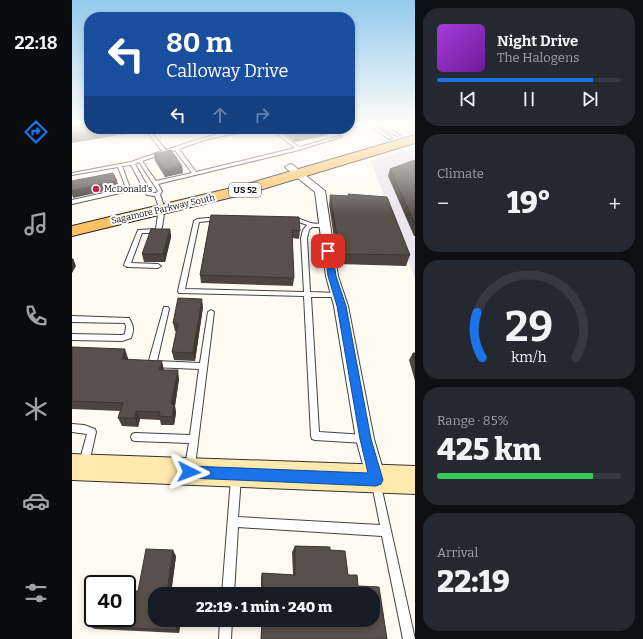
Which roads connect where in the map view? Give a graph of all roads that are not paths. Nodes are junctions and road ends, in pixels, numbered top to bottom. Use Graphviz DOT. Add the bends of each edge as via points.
graph roads {
  1 [pos="157,155"];
  2 [pos="181,155"];
  3 [pos="274,155"];
  4 [pos="341,155"];
  5 [pos="354,155"];
  6 [pos="140,161"];
  7 [pos="132,163"];
  8 [pos="118,165"];
  9 [pos="295,170"];
  10 [pos="122,173"];
  11 [pos="72,174"];
  12 [pos="114,174"];
  13 [pos="195,174"];
  14 [pos="155,183"];
  15 [pos="72,201"];
  16 [pos="160,201"];
  17 [pos="72,218"];
  18 [pos="226,219"];
  19 [pos="285,220"];
  20 [pos="318,225"];
  21 [pos="72,230"];
  22 [pos="158,266"];
  23 [pos="307,295"];
  24 [pos="338,295"];
  25 [pos="166,309"];
  26 [pos="211,312"];
  27 [pos="72,319"];
  28 [pos="72,337"];
  29 [pos="204,366"];
  30 [pos="72,428"];
  31 [pos="135,437"];
  32 [pos="193,439"];
  33 [pos="366,439"];
  34 [pos="77,467"];
  35 [pos="189,472"];
  36 [pos="236,474"];
  37 [pos="376,480"];
  38 [pos="415,480"];
  39 [pos="233,522"];
  40 [pos="386,531"];
  41 [pos="228,587"];
  42 [pos="226,627"];
  43 [pos="225,639"];
  44 [pos="409,639"];
  1 -- 6 [label="lane"];
  2 -- 13 [label="lane"];
  3 -- 13 [label="lane"];
  4 -- 9 [label="main road, Sagamore Parkway South / US 52"];
  5 -- 9 [label="main road, Sagamore Parkway South / US 52"];
  6 -- 7 [label="lane"];
  6 -- 14 [label="lane"];
  7 -- 8 [label="lane"];
  7 -- 16 [label="lane" via="149,194"];
  8 -- 10 [label="lane"];
  8 -- 11 [label="lane"];
  9 -- 16 [label="main road, Sagamore Parkway South / US 52" via="248,189"];
  9 -- 20 [label="street" via="320,191"];
  10 -- 12 [label="lane"];
  10 -- 15 [label="lane" via="127,186 122,190"];
  13 -- 14 [label="lane"];
  14 -- 16 [label="lane" via="160,191"];
  16 -- 17 [label="main road, Sagamore Parkway South / US 52"];
  16 -- 21 [label="main road, Sagamore Parkway South / US 52"];
  16 -- 22 [label="lane" via="158,231 140,231 127,265"];
  18 -- 23 [label="lane" via="197,221 181,291"];
  19 -- 20 [label="lane" via="300,220"];
  20 -- 23 [label="lane" via="306,230 304,238"];
  20 -- 24 [label="street"];
  23 -- 24 [label="lane"];
  23 -- 33 [label="lane" via="315,436"];
  24 -- 33 [label="street"];
  25 -- 29 [label="lane" via="152,364"];
  26 -- 29 [label="lane"];
  27 -- 28 [label="lane" via="127,320 130,326 128,336 122,338"];
  29 -- 32 [label="lane"];
  30 -- 34 [label="lane" via="92,432"];
  31 -- 32 [label="lane"];
  32 -- 35 [label="lane"];
  33 -- 37 [label="street"];
  34 -- 35 [label="street"];
  35 -- 36 [label="street"];
  36 -- 37 [label="street"];
  36 -- 39 [label="lane"];
  37 -- 38 [label="street"];
  37 -- 40 [label="lane"];
  39 -- 40 [label="lane"];
  39 -- 41 [label="lane"];
  40 -- 44 [label="lane"];
  42 -- 43 [label="lane"];
}
